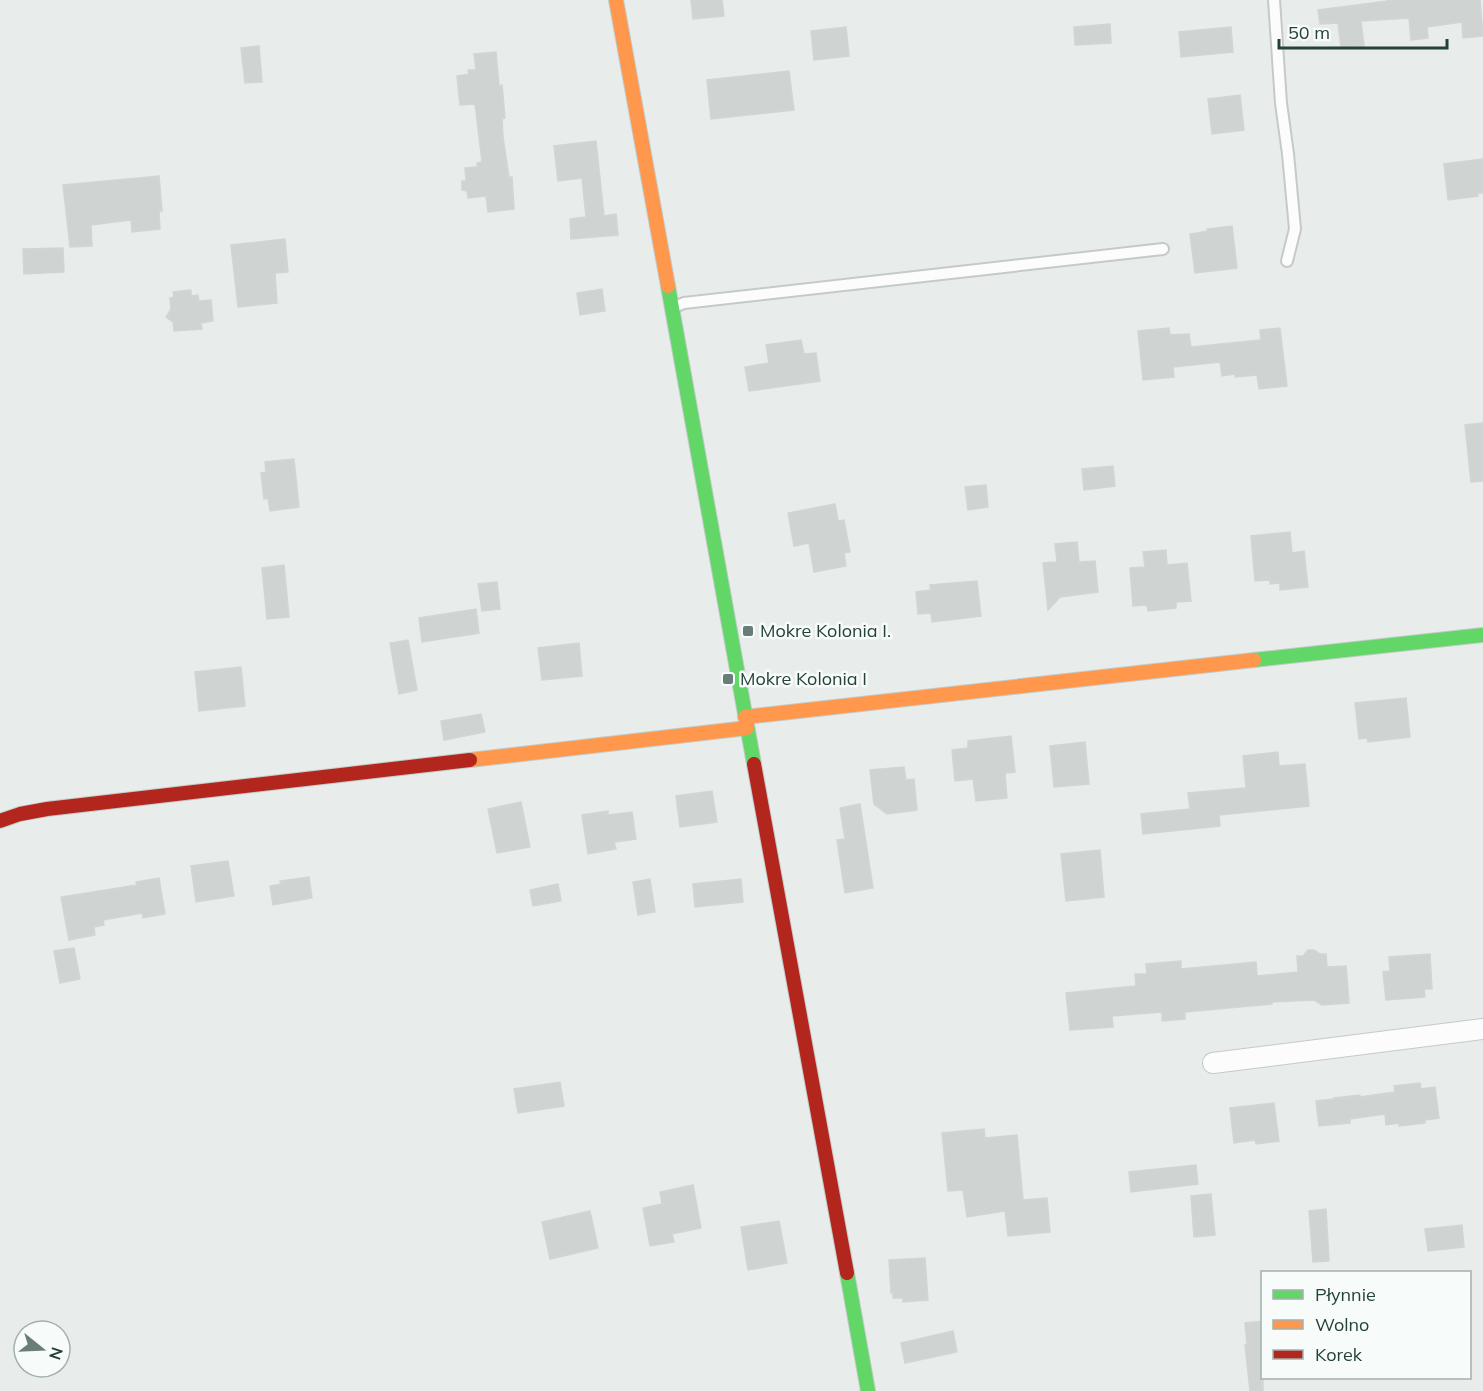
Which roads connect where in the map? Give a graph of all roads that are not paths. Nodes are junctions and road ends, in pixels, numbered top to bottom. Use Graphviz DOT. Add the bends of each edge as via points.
graph roads {
  1 [pos="616,0"];
  2 [pos="1274,0"];
  3 [pos="1163,249"];
  4 [pos="1287,261"];
  5 [pos="672,308"];
  6 [pos="1483,635"];
  7 [pos="746,722"];
  8 [pos="0,821"];
  9 [pos="1483,1029"];
  10 [pos="1213,1063"];
  11 [pos="868,1391"];
  1 -- 5 [label="street"];
  2 -- 4 [label="lane" via="1294,229"];
  3 -- 5 [label="lane" via="684,303"];
  5 -- 7 [label="street"];
  6 -- 7 [label="street"];
  7 -- 8 [label="street" via="47,809"];
  7 -- 11 [label="street"];
  9 -- 10 [label="street"];
}
